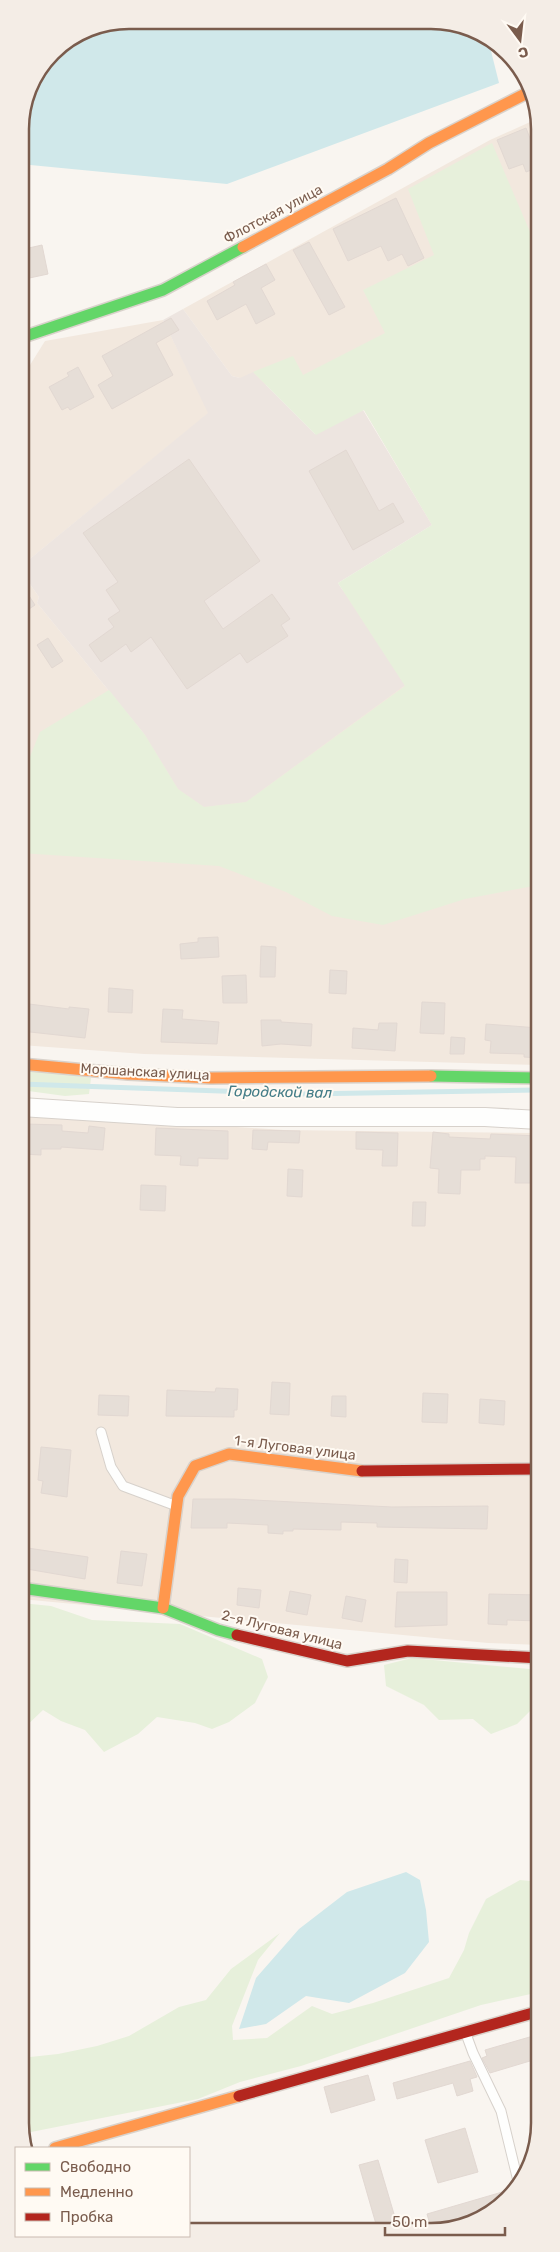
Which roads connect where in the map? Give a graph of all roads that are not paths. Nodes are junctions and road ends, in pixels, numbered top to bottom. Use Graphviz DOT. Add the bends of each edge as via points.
graph roads {
  1 [pos="525,94"];
  2 [pos="29,336"];
  3 [pos="29,1065"];
  4 [pos="531,1078"];
  5 [pos="29,1108"];
  6 [pos="531,1120"];
  7 [pos="101,1432"];
  8 [pos="531,1469"];
  9 [pos="177,1506"];
  10 [pos="29,1589"];
  11 [pos="163,1608"];
  12 [pos="531,1658"];
  13 [pos="531,2014"];
  14 [pos="465,2032"];
  15 [pos="78,2145"];
  16 [pos="63,2147"];
  17 [pos="517,2175"];
  1 -- 2 [label="street, Флотская улица" via="429,143 388,169 163,290"];
  3 -- 4 [label="street, Моршанская улица" via="164,1076 334,1078 466,1074"];
  5 -- 6 [label="street" via="178,1117"];
  7 -- 9 [label="lane" via="110,1467 123,1486"];
  8 -- 9 [label="street, 1-я Луговая улица" via="355,1471 229,1454 195,1466 178,1496"];
  9 -- 11 [label="street, 1-я Луговая улица"];
  10 -- 11 [label="street, 2-я Луговая улица"];
  11 -- 12 [label="street, 2-я Луговая улица" via="218,1630 347,1661 408,1651"];
  13 -- 14 [label="street"];
  14 -- 15 [label="street"];
  14 -- 17 [label="lane" via="501,2111"];
  15 -- 16 [label="street"];
}
